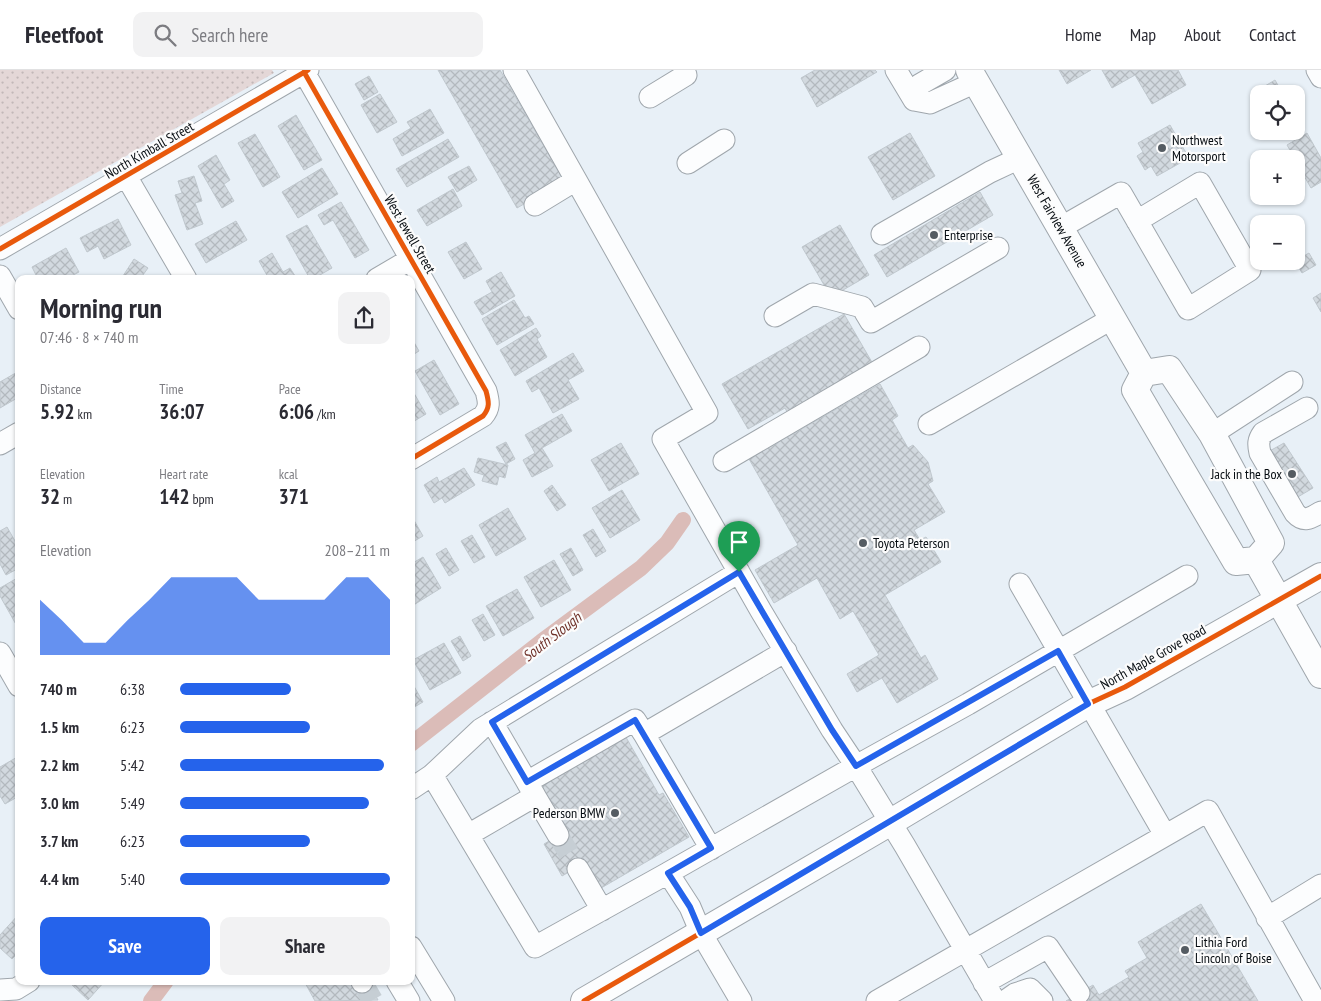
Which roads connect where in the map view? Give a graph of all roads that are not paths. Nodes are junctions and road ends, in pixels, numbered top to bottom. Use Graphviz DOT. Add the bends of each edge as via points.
graph roads {
  1 [pos="514,70"];
  2 [pos="896,70"];
  3 [pos="945,70"];
  4 [pos="1317,70"];
  5 [pos="306,71"];
  6 [pos="686,74"];
  7 [pos="972,76"];
  8 [pos="1321,77"];
  9 [pos="650,97"];
  10 [pos="914,100"];
  11 [pos="724,140"];
  12 [pos="1020,158"];
  13 [pos="688,163"];
  14 [pos="126,176"];
  15 [pos="576,180"];
  16 [pos="535,205"];
  17 [pos="1137,221"];
  18 [pos="1060,228"];
  19 [pos="882,234"];
  20 [pos="998,248"];
  21 [pos="0,249"];
  22 [pos="411,259"];
  23 [pos="184,275"];
  24 [pos="384,275"];
  25 [pos="0,276"];
  26 [pos="15,302"];
  27 [pos="775,316"];
  28 [pos="1113,318"];
  29 [pos="919,347"];
  30 [pos="1144,373"];
  31 [pos="1292,382"];
  32 [pos="1307,408"];
  33 [pos="929,424"];
  34 [pos="1212,434"];
  35 [pos="15,435"];
  36 [pos="0,444"];
  37 [pos="415,457"];
  38 [pos="724,461"];
  39 [pos="1321,512"];
  40 [pos="1256,560"];
  41 [pos="739,572"];
  42 [pos="1187,576"];
  43 [pos="1321,576"];
  44 [pos="1020,584"];
  45 [pos="1279,601"];
  46 [pos="786,651"];
  47 [pos="1058,651"];
  48 [pos="0,653"];
  49 [pos="1321,675"];
  50 [pos="15,679"];
  51 [pos="1088,704"];
  52 [pos="492,722"];
  53 [pos="644,734"];
  54 [pos="856,766"];
  55 [pos="432,775"];
  56 [pos="415,786"];
  57 [pos="531,789"];
  58 [pos="891,822"];
  59 [pos="558,835"];
  60 [pos="468,836"];
  61 [pos="1165,836"];
  62 [pos="711,848"];
  63 [pos="578,869"];
  64 [pos="668,873"];
  65 [pos="1321,885"];
  66 [pos="602,910"];
  67 [pos="1267,918"];
  68 [pos="701,933"];
  69 [pos="964,950"];
  70 [pos="415,954"];
  71 [pos="984,983"];
  72 [pos="23,985"];
  73 [pos="400,985"];
  74 [pos="0,990"];
  75 [pos="1079,993"];
  76 [pos="442,1000"];
  77 [pos="409,1001"];
  78 [pos="584,1001"];
  79 [pos="741,1001"];
  80 [pos="877,1001"];
  81 [pos="995,1001"];
  82 [pos="1005,1001"];
  83 [pos="1042,1001"];
  84 [pos="1315,1001"];
  1 -- 15 [label="street"];
  2 -- 10 [label="street"];
  3 -- 10 [label="street" via="919,86"];
  4 -- 8 [label="street"];
  5 -- 14 [label="street, North Kimball Street"];
  5 -- 22 [label="street, West Jewell Street"];
  6 -- 9 [label="street"];
  7 -- 10 [label="street" via="930,103"];
  7 -- 12 [label="main road, West Fairview Avenue"];
  11 -- 13 [label="street"];
  12 -- 18 [label="main road, West Fairview Avenue"];
  12 -- 19 [label="street"];
  14 -- 21 [label="street, North Kimball Street"];
  14 -- 23 [label="street"];
  15 -- 16 [label="street"];
  15 -- 41 [label="street" via="707,413 663,439"];
  17 -- 17 [label="street" via="1188,309 1250,270 1200,182"];
  17 -- 18 [label="street" via="1121,193"];
  18 -- 28 [label="main road, West Fairview Avenue"];
  20 -- 27 [label="street" via="871,322 862,308 813,294"];
  22 -- 24 [label="street"];
  22 -- 37 [label="street, West Jewell Street" via="489,401 488,409 477,422"];
  25 -- 26 [label="street"];
  28 -- 30 [label="main road, West Fairview Avenue"];
  28 -- 33 [label="street"];
  29 -- 38 [label="street"];
  30 -- 34 [label="main road" via="1169,369"];
  30 -- 40 [label="main road" via="1135,390 1236,562"];
  31 -- 34 [label="street"];
  32 -- 39 [label="street" via="1263,434 1258,446 1295,513 1306,519"];
  34 -- 40 [label="main road" via="1271,543"];
  35 -- 36 [label="street"];
  40 -- 45 [label="main road"];
  41 -- 46 [label="street"];
  41 -- 52 [label="street"];
  42 -- 47 [label="street"];
  43 -- 45 [label="main road, North Maple Grove Road"];
  44 -- 47 [label="street"];
  45 -- 49 [label="main road"];
  45 -- 51 [label="main road, North Maple Grove Road" via="1125,688"];
  46 -- 53 [label="street"];
  46 -- 54 [label="street"];
  47 -- 51 [label="street"];
  47 -- 54 [label="street"];
  48 -- 50 [label="street"];
  51 -- 58 [label="main road, North Maple Grove Road"];
  51 -- 61 [label="street"];
  52 -- 55 [label="street"];
  52 -- 57 [label="street"];
  53 -- 57 [label="street" via="635,720"];
  53 -- 62 [label="street"];
  54 -- 58 [label="street"];
  54 -- 62 [label="street"];
  55 -- 56 [label="street"];
  55 -- 60 [label="street"];
  57 -- 59 [label="street"];
  57 -- 60 [label="street"];
  58 -- 68 [label="main road, North Maple Grove Road"];
  58 -- 69 [label="street"];
  60 -- 66 [label="street" via="535,947"];
  61 -- 67 [label="street" via="1208,811"];
  61 -- 69 [label="street"];
  62 -- 64 [label="street"];
  63 -- 66 [label="street"];
  64 -- 66 [label="street"];
  64 -- 68 [label="street" via="690,907"];
  65 -- 67 [label="street"];
  67 -- 84 [label="street"];
  68 -- 78 [label="main road, North Maple Grove Road"];
  68 -- 79 [label="street"];
  69 -- 71 [label="street"];
  69 -- 80 [label="street"];
  70 -- 76 [label="street"];
  71 -- 75 [label="street" via="1048,947"];
  71 -- 81 [label="street"];
  72 -- 74 [label="street"];
  73 -- 77 [label="street"];
  82 -- 83 [label="street" via="1030,989"];
}
